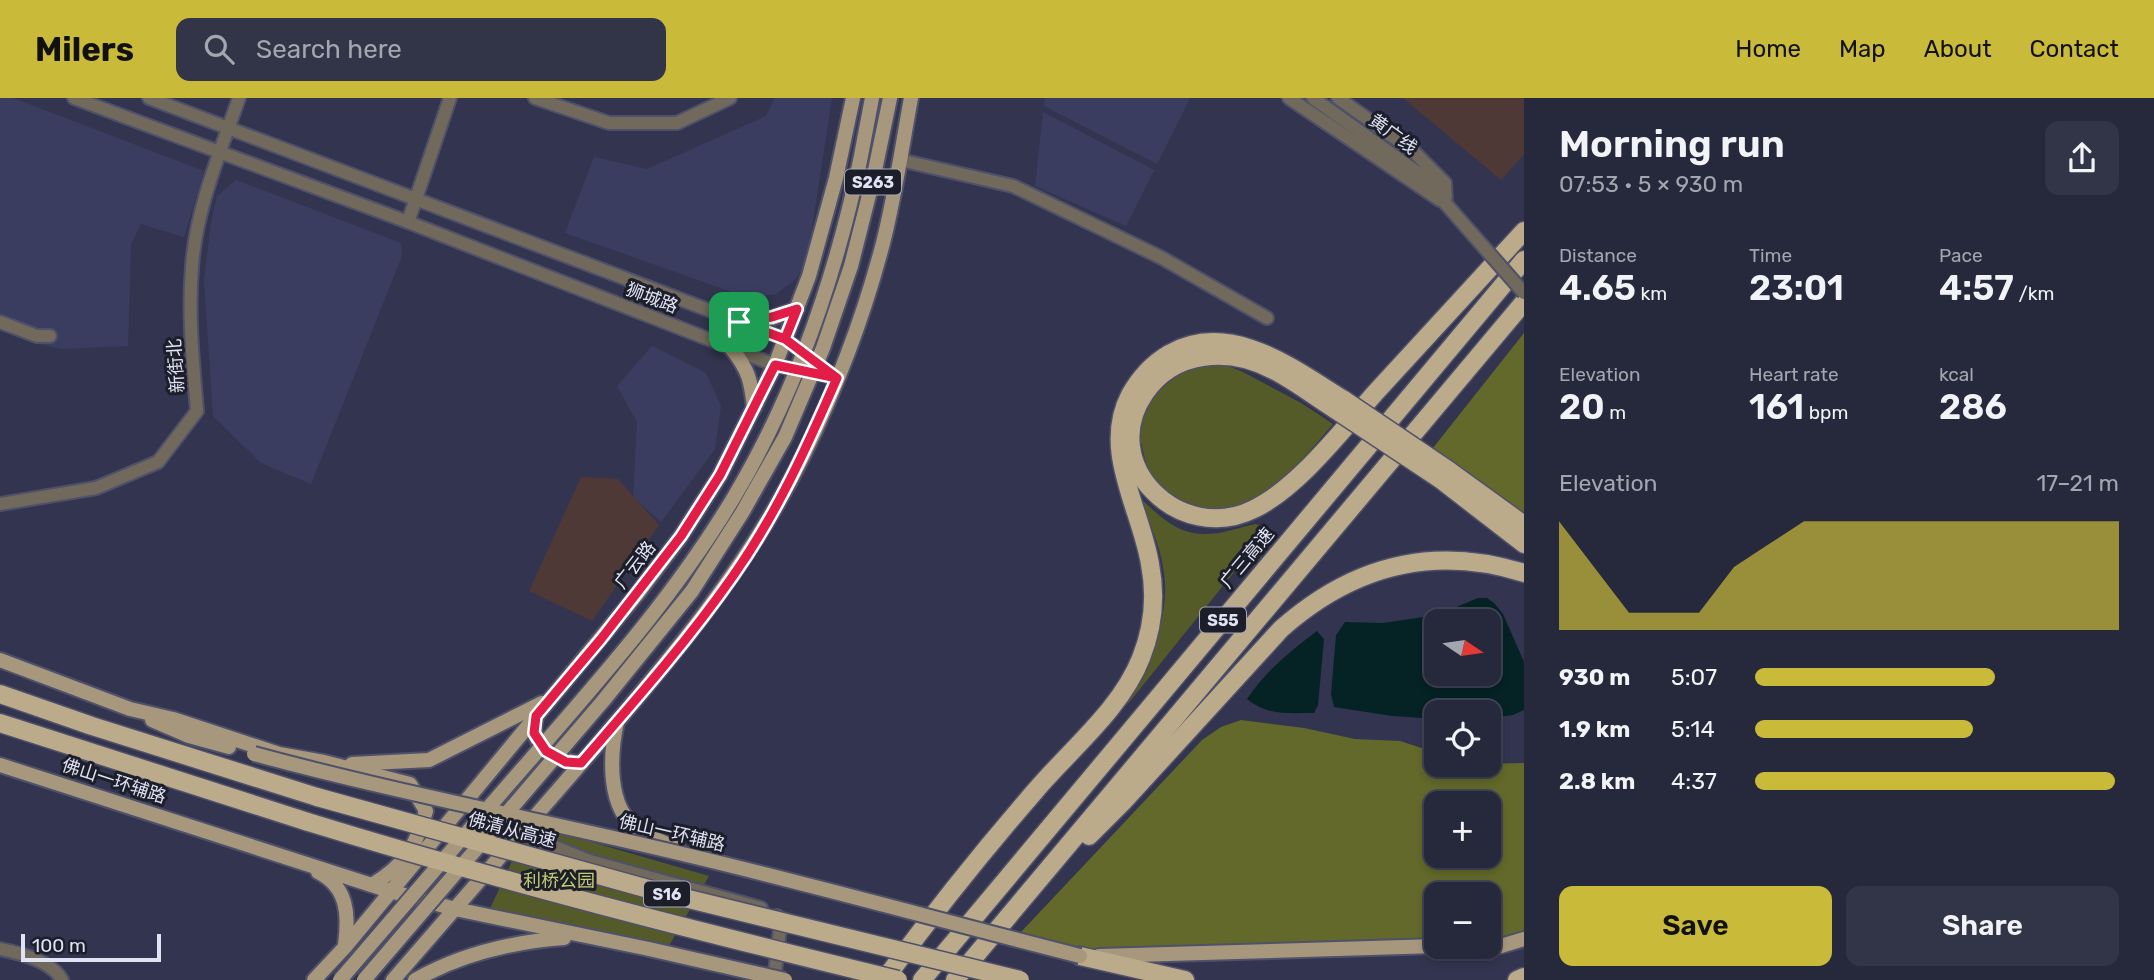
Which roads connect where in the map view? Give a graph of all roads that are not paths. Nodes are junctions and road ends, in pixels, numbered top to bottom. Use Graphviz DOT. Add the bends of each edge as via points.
graph roads {
  1 [pos="74,98"];
  2 [pos="149,98"];
  3 [pos="239,98"];
  4 [pos="450,98"];
  5 [pos="535,98"];
  6 [pos="730,98"];
  7 [pos="853,98"];
  8 [pos="872,98"];
  9 [pos="890,98"];
  10 [pos="911,98"];
  11 [pos="1289,98"];
  12 [pos="1313,98"];
  13 [pos="1338,98"];
  14 [pos="229,129"];
  15 [pos="219,153"];
  16 [pos="900,160"];
  17 [pos="416,200"];
  18 [pos="1446,204"];
  19 [pos="408,222"];
  20 [pos="1524,231"];
  21 [pos="1524,260"];
  22 [pos="1524,293"];
  23 [pos="1524,302"];
  24 [pos="797,309"];
  25 [pos="1267,318"];
  26 [pos="0,322"];
  27 [pos="739,322"];
  28 [pos="50,336"];
  29 [pos="785,339"];
  30 [pos="731,348"];
  31 [pos="775,365"];
  32 [pos="837,378"];
  33 [pos="1340,405"];
  34 [pos="754,410"];
  35 [pos="1444,474"];
  36 [pos="0,504"];
  37 [pos="1524,525"];
  38 [pos="1524,544"];
  39 [pos="1524,573"];
  40 [pos="0,660"];
  41 [pos="0,694"];
  42 [pos="552,697"];
  43 [pos="130,709"];
  44 [pos="536,716"];
  45 [pos="618,720"];
  46 [pos="0,723"];
  47 [pos="324,762"];
  48 [pos="581,763"];
  49 [pos="0,765"];
  50 [pos="522,833"];
  51 [pos="693,856"];
  52 [pos="302,863"];
  53 [pos="372,885"];
  54 [pos="390,891"];
  55 [pos="1021,902"];
  56 [pos="455,909"];
  57 [pos="581,936"];
  58 [pos="1524,939"];
  59 [pos="1501,945"];
  60 [pos="1424,946"];
  61 [pos="345,947"];
  62 [pos="0,949"];
  63 [pos="1080,956"];
  64 [pos="1524,977"];
  65 [pos="61,980"];
  66 [pos="314,980"];
  67 [pos="340,980"];
  68 [pos="364,980"];
  69 [pos="393,980"];
  70 [pos="415,980"];
  71 [pos="774,980"];
  72 [pos="785,980"];
  73 [pos="884,980"];
  74 [pos="898,980"];
  75 [pos="922,980"];
  76 [pos="955,980"];
  77 [pos="1020,980"];
  78 [pos="1185,980"];
  79 [pos="1517,980"];
  1 -- 15 [label="street, 狮城路"];
  2 -- 14 [label="street, 狮城路"];
  3 -- 14 [label="street, 新街北"];
  4 -- 17 [label="street"];
  5 -- 6 [label="street" via="609,123 677,123"];
  7 -- 24 [label="main road, 广云路 / S263" via="836,178"];
  8 -- 67 [label="main road, S263, bridge" via="833,271 776,416 735,496 645,627"];
  9 -- 68 [label="main road, S263, bridge" via="851,266 823,348 785,437 742,513 692,591 603,701"];
  10 -- 16 [label="main road, S263"];
  11 -- 18 [label="street"];
  12 -- 18 [label="street, 黄广线" via="1432,183"];
  13 -- 18 [label="street, 黄广线" via="1413,151 1445,183"];
  14 -- 15 [label="street, 新街北"];
  14 -- 17 [label="street, 狮城路"];
  15 -- 19 [label="street, 狮城路"];
  15 -- 36 [label="street, 新街北" via="192,264 190,316 197,411 158,462 96,488"];
  16 -- 25 [label="street" via="1013,186 1162,258"];
  16 -- 32 [label="main road, S263" via="883,244"];
  17 -- 19 [label="street"];
  17 -- 27 [label="street, 狮城路"];
  18 -- 22 [label="street, 黄广线, bridge"];
  19 -- 30 [label="street, 狮城路"];
  20 -- 33 [label="highway" via="1319,455 1270,501 1226,518 1180,512 1154,494 1132,450 1134,417 1146,391 1163,373 1195,357 1252,361"];
  21 -- 75 [label="highway, 广三高速 / S55"];
  23 -- 55 [label="highway, S55"];
  24 -- 27 [label="main road"];
  24 -- 29 [label="main road, 广云路 / S263"];
  26 -- 28 [label="street" via="37,336"];
  27 -- 29 [label="street, 狮城路"];
  29 -- 31 [label="main road, 广云路 / S263"];
  29 -- 32 [label="street, 狮城路"];
  30 -- 31 [label="street, 狮城路"];
  30 -- 34 [label="main road" via="750,377"];
  31 -- 32 [label="street, 狮城路"];
  31 -- 34 [label="main road, 广云路 / S263"];
  32 -- 45 [label="main road, S263" via="803,456 733,576"];
  33 -- 35 [label="highway, bridge"];
  33 -- 73 [label="highway" via="1272,356 1229,343 1209,342 1177,350 1136,383 1119,433 1153,585 1151,621 1141,657 1101,718 983,852"];
  34 -- 42 [label="main road, 广云路 / S263" via="681,536"];
  35 -- 37 [label="highway"];
  35 -- 38 [label="highway"];
  39 -- 55 [label="highway" via="1470,561 1414,562 1368,574 1325,594 1281,629 1124,802"];
  40 -- 43 [label="main road"];
  41 -- 77 [label="highway, 佛清从高速 / S16, bridge" via="317,797 652,890"];
  42 -- 44 [label="main road, 广云路 / S263"];
  42 -- 47 [label="main road" via="429,760"];
  43 -- 47 [label="main road" via="279,754"];
  43 -- 51 [label="main road, 佛山一环辅路, bridge" via="189,736 254,754"];
  44 -- 48 [label="main road" via="534,733 546,751 566,762"];
  44 -- 54 [label="main road, 广云路 / S263"];
  45 -- 48 [label="main road, S263"];
  45 -- 51 [label="main road, bridge" via="611,750 621,810 637,829"];
  46 -- 74 [label="highway, S16, bridge" via="422,857"];
  47 -- 53 [label="main road" via="410,784 426,811 417,841 395,870"];
  48 -- 50 [label="main road, S263"];
  49 -- 52 [label="main road, 佛山一环辅路"];
  50 -- 56 [label="main road, S263"];
  50 -- 71 [label="street" via="590,860 771,911 781,920"];
  51 -- 63 [label="main road, 佛山一环辅路, bridge"];
  52 -- 53 [label="main road, 佛山一环辅路"];
  52 -- 61 [label="main road" via="328,877 342,894 348,916"];
  53 -- 54 [label="main road, 佛山一环辅路"];
  54 -- 56 [label="main road, 佛山一环辅路"];
  54 -- 61 [label="main road, 广云路 / S263"];
  55 -- 76 [label="highway, S55"];
  56 -- 57 [label="main road, 佛山一环辅路"];
  56 -- 69 [label="main road, S263"];
  57 -- 70 [label="main road" via="479,953"];
  57 -- 72 [label="main road, 佛山一环辅路, bridge"];
  58 -- 59 [label="main road"];
  60 -- 63 [label="main road, 佛山一环辅路"];
  61 -- 66 [label="main road, 广云路 / S263"];
  62 -- 65 [label="street" via="22,953 58,972"];
  63 -- 78 [label="highway"];
  64 -- 79 [label="highway"];
}
